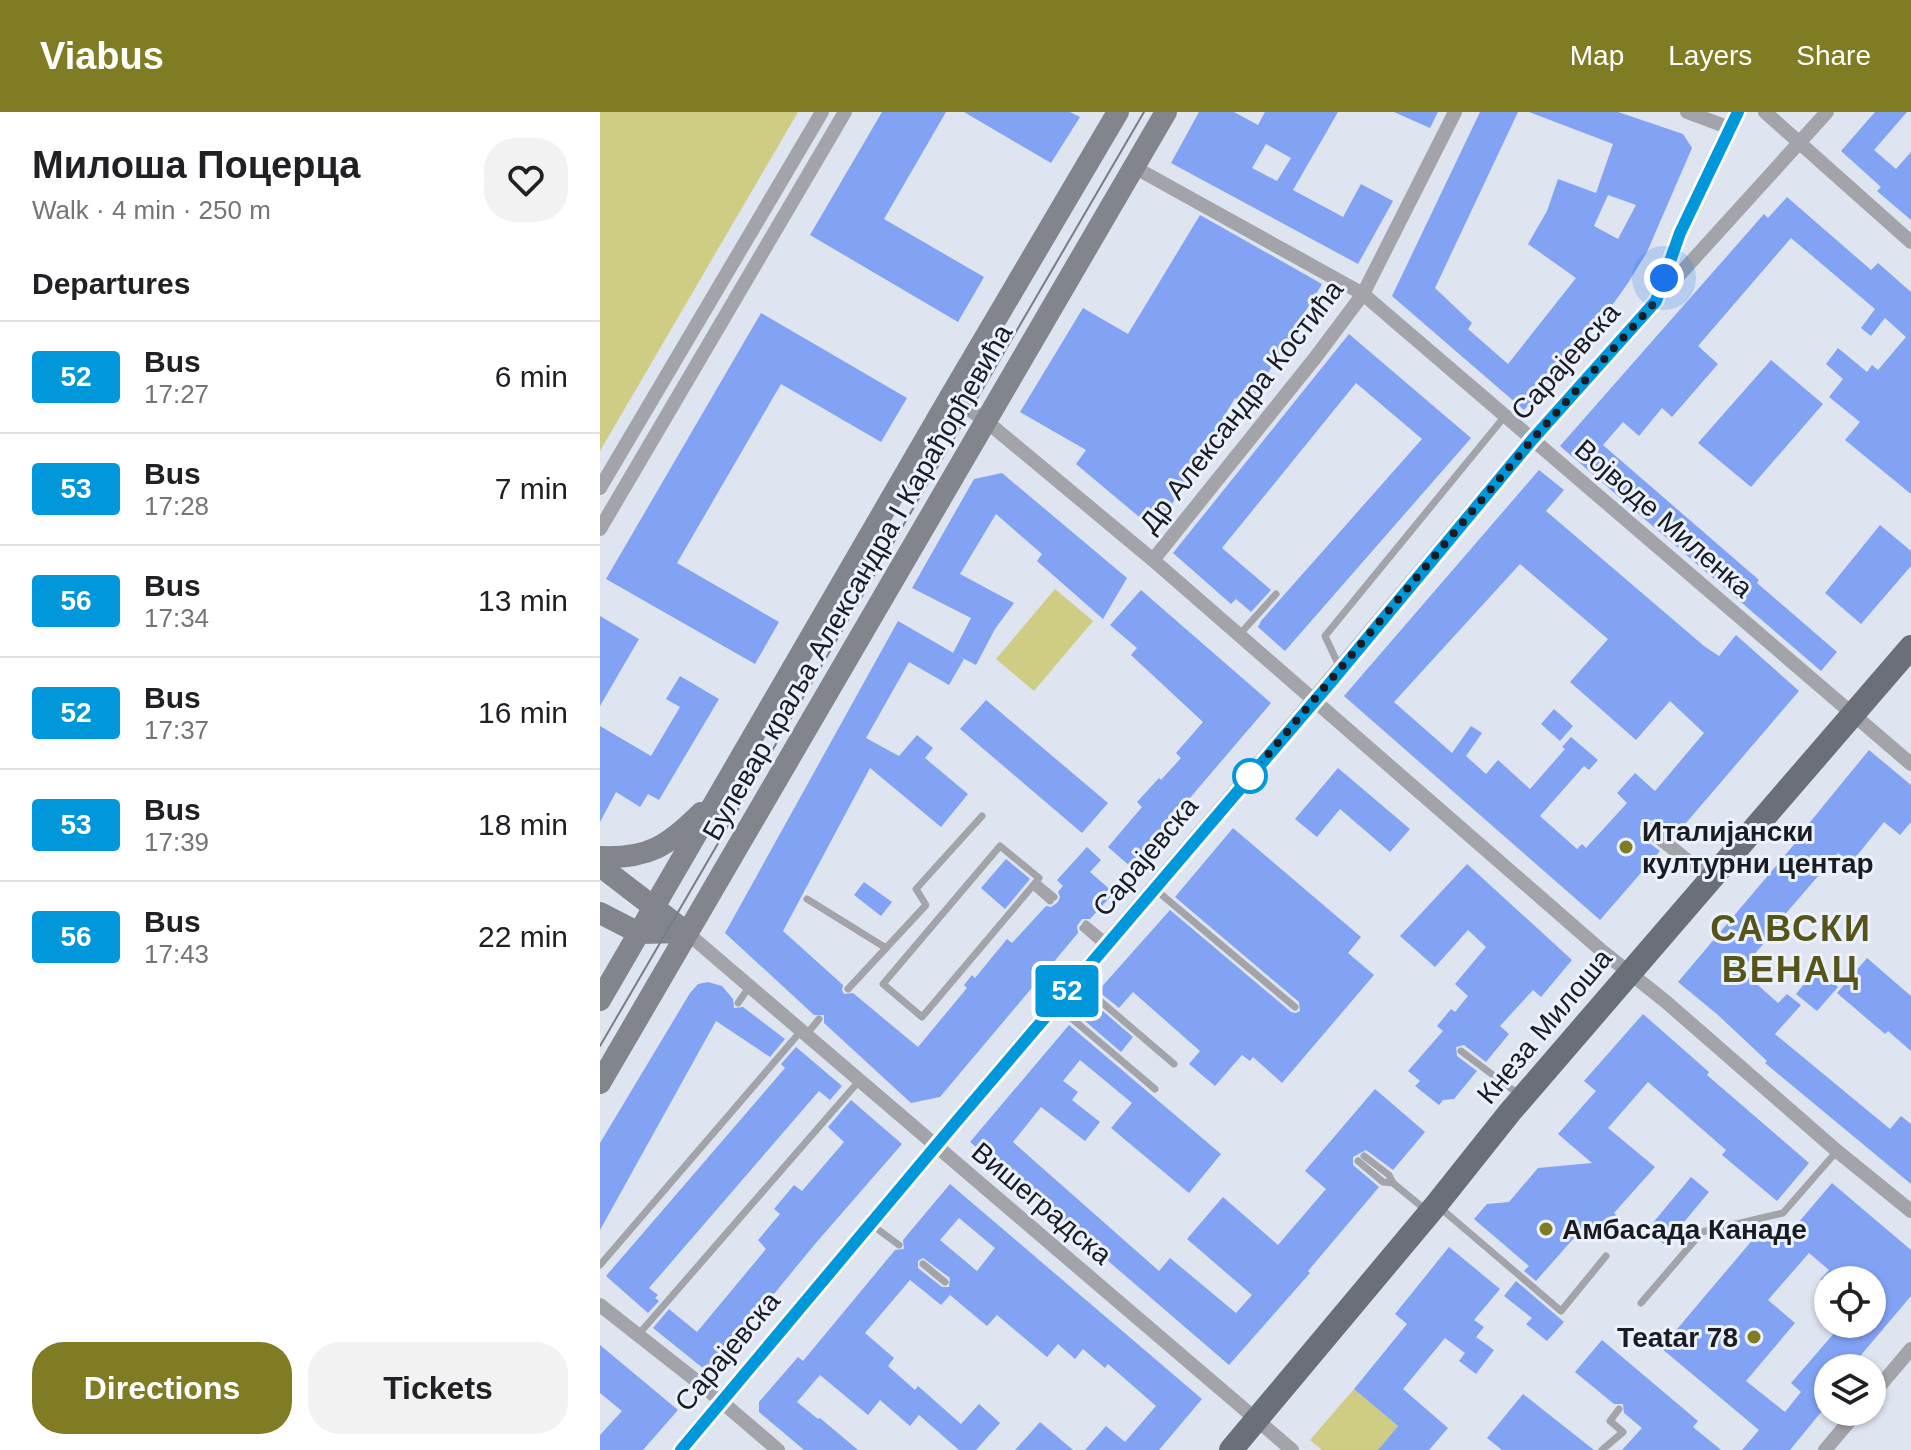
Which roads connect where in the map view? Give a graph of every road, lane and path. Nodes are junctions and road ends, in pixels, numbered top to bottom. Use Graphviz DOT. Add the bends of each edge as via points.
graph roads {
  1 [pos="822,112"];
  2 [pos="845,112"];
  3 [pos="1118,112"];
  4 [pos="1166,112"];
  5 [pos="1455,112"];
  6 [pos="1687,112"];
  7 [pos="1765,112"];
  8 [pos="1827,112"];
  9 [pos="1734,120"];
  10 [pos="1801,142"];
  11 [pos="1134,167"];
  12 [pos="1911,242"];
  13 [pos="1363,294"];
  14 [pos="1656,301"];
  15 [pos="950,397"];
  16 [pos="1505,416"];
  17 [pos="986,421"];
  18 [pos="1532,440"];
  19 [pos="600,488"];
  20 [pos="600,529"];
  21 [pos="1153,560"];
  22 [pos="1276,594"];
  23 [pos="1239,635"];
  24 [pos="1911,647"];
  25 [pos="1340,670"];
  26 [pos="1315,700"];
  27 [pos="1853,714"];
  28 [pos="1911,764"];
  29 [pos="721,792"];
  30 [pos="982,816"];
  31 [pos="1647,829"];
  32 [pos="600,857"];
  33 [pos="600,866"];
  34 [pos="1711,878"];
  35 [pos="1034,884"];
  36 [pos="1154,889"];
  37 [pos="807,899"];
  38 [pos="1052,899"];
  39 [pos="654,907"];
  40 [pos="600,913"];
  41 [pos="1084,926"];
  42 [pos="686,932"];
  43 [pos="639,933"];
  44 [pos="1107,945"];
  45 [pos="886,948"];
  46 [pos="1628,973"];
  47 [pos="1076,981"];
  48 [pos="848,989"];
  49 [pos="745,993"];
  50 [pos="600,1000"];
  51 [pos="738,1003"];
  52 [pos="1055,1005"];
  53 [pos="1295,1007"];
  54 [pos="819,1019"];
  55 [pos="804,1033"];
  56 [pos="1461,1051"];
  57 [pos="1174,1064"];
  58 [pos="859,1081"];
  59 [pos="600,1083"];
  60 [pos="1155,1089"];
  61 [pos="1523,1097"];
  62 [pos="935,1147"];
  63 [pos="1837,1151"];
  64 [pos="1361,1159"];
  65 [pos="1433,1209"];
  66 [pos="1911,1211"];
  67 [pos="871,1223"];
  68 [pos="899,1245"];
  69 [pos="1606,1256"];
  70 [pos="923,1264"];
  71 [pos="600,1265"];
  72 [pos="945,1282"];
  73 [pos="1641,1303"];
  74 [pos="600,1305"];
  75 [pos="638,1335"];
  76 [pos="1911,1349"];
  77 [pos="1886,1378"];
  78 [pos="722,1402"];
  79 [pos="1619,1409"];
  80 [pos="1256,1419"];
  81 [pos="1845,1426"];
  82 [pos="681,1450"];
  83 [pos="778,1450"];
  84 [pos="1231,1450"];
  85 [pos="1292,1450"];
  86 [pos="1602,1450"];
  87 [pos="1825,1450"];
  1 -- 19 [label="street"];
  2 -- 20 [label="street"];
  3 -- 15 [label="main road, Булевар краља Александра I Карађорђевића"];
  4 -- 11 [label="main road, Булевар краља Александра I Карађорђевића"];
  5 -- 13 [label="street, Др Александра Костића"];
  6 -- 9 [label="street"];
  7 -- 10 [label="street"];
  8 -- 10 [label="street, Сарајевска"];
  9 -- 14 [label="street, Сарајевска" via="1680,233"];
  10 -- 12 [label="street"];
  10 -- 14 [label="street, Сарајевска"];
  11 -- 13 [label="street, Војводе Миленка"];
  11 -- 17 [label="main road, Булевар краља Александра I Карађорђевића"];
  13 -- 16 [label="street, Војводе Миленка"];
  13 -- 21 [label="street, Др Александра Костића" via="1320,361 1223,484"];
  14 -- 18 [label="street, Сарајевска"];
  15 -- 17 [label="street"];
  15 -- 29 [label="main road, Булевар краља Александра I Карађорђевића"];
  16 -- 18 [label="street, Војводе Миленка"];
  16 -- 25 [label="lane" via="1325,636"];
  17 -- 21 [label="street"];
  17 -- 42 [label="main road, Булевар краља Александра I Карађорђевића"];
  18 -- 25 [label="street, Сарајевска"];
  18 -- 27 [label="street, Војводе Миленка"];
  21 -- 23 [label="street"];
  22 -- 23 [label="lane"];
  23 -- 26 [label="street"];
  24 -- 27 [label="main road, Кнеза Милоша"];
  25 -- 26 [label="street, Сарајевска"];
  26 -- 36 [label="street, Сарајевска"];
  26 -- 46 [label="street"];
  27 -- 28 [label="street, Војводе Миленка"];
  27 -- 34 [label="main road, Кнеза Милоша"];
  29 -- 32 [label="main road" via="682,831 647,854"];
  29 -- 39 [label="main road, Булевар краља Александра I Карађорђевића"];
  30 -- 45 [label="lane" via="916,889 926,905"];
  31 -- 34 [label="lane"];
  33 -- 39 [label="main road"];
  34 -- 46 [label="main road, Кнеза Милоша"];
  35 -- 35 [label="lane" via="1039,878 1000,846 883,984 922,1017"];
  35 -- 38 [label="lane"];
  36 -- 44 [label="street, Сарајевска"];
  36 -- 53 [label="lane"];
  37 -- 45 [label="lane"];
  39 -- 42 [label="main road"];
  39 -- 43 [label="main road, Булевар краља Александра I Карађорђевића"];
  40 -- 43 [label="main road"];
  41 -- 44 [label="lane"];
  42 -- 43 [label="main road"];
  42 -- 55 [label="street, Вишеградска"];
  42 -- 59 [label="main road, Булевар краља Александра I Карађорђевића"];
  43 -- 50 [label="main road, Булевар краља Александра I Карађорђевића"];
  44 -- 47 [label="street, Сарајевска"];
  45 -- 48 [label="lane"];
  46 -- 61 [label="main road, Кнеза Милоша"];
  46 -- 63 [label="street"];
  47 -- 52 [label="street, Сарајевска"];
  47 -- 57 [label="lane"];
  49 -- 51 [label="lane"];
  52 -- 60 [label="lane"];
  52 -- 62 [label="street, Сарајевска"];
  54 -- 55 [label="lane"];
  55 -- 58 [label="street, Вишеградска"];
  55 -- 71 [label="lane"];
  56 -- 61 [label="lane"];
  58 -- 62 [label="street, Вишеградска"];
  58 -- 75 [label="lane"];
  61 -- 65 [label="main road, Кнеза Милоша"];
  62 -- 67 [label="street, Сарајевска"];
  62 -- 80 [label="street, Вишеградска"];
  63 -- 66 [label="street"];
  63 -- 73 [label="lane" via="1783,1213 1702,1232"];
  64 -- 65 [label="lane"];
  65 -- 69 [label="lane" via="1561,1311"];
  65 -- 80 [label="main road, Кнеза Милоша"];
  67 -- 68 [label="lane"];
  67 -- 78 [label="street, Сарајевска"];
  70 -- 72 [label="lane"];
  74 -- 75 [label="street"];
  75 -- 78 [label="street"];
  76 -- 77 [label="street"];
  78 -- 82 [label="street, Сарајевска"];
  78 -- 83 [label="street"];
  79 -- 86 [label="lane" via="1610,1421 1623,1432"];
  80 -- 84 [label="main road, Кнеза Милоша"];
  80 -- 85 [label="street, Вишеградска"];
  81 -- 87 [label="street"];
}
